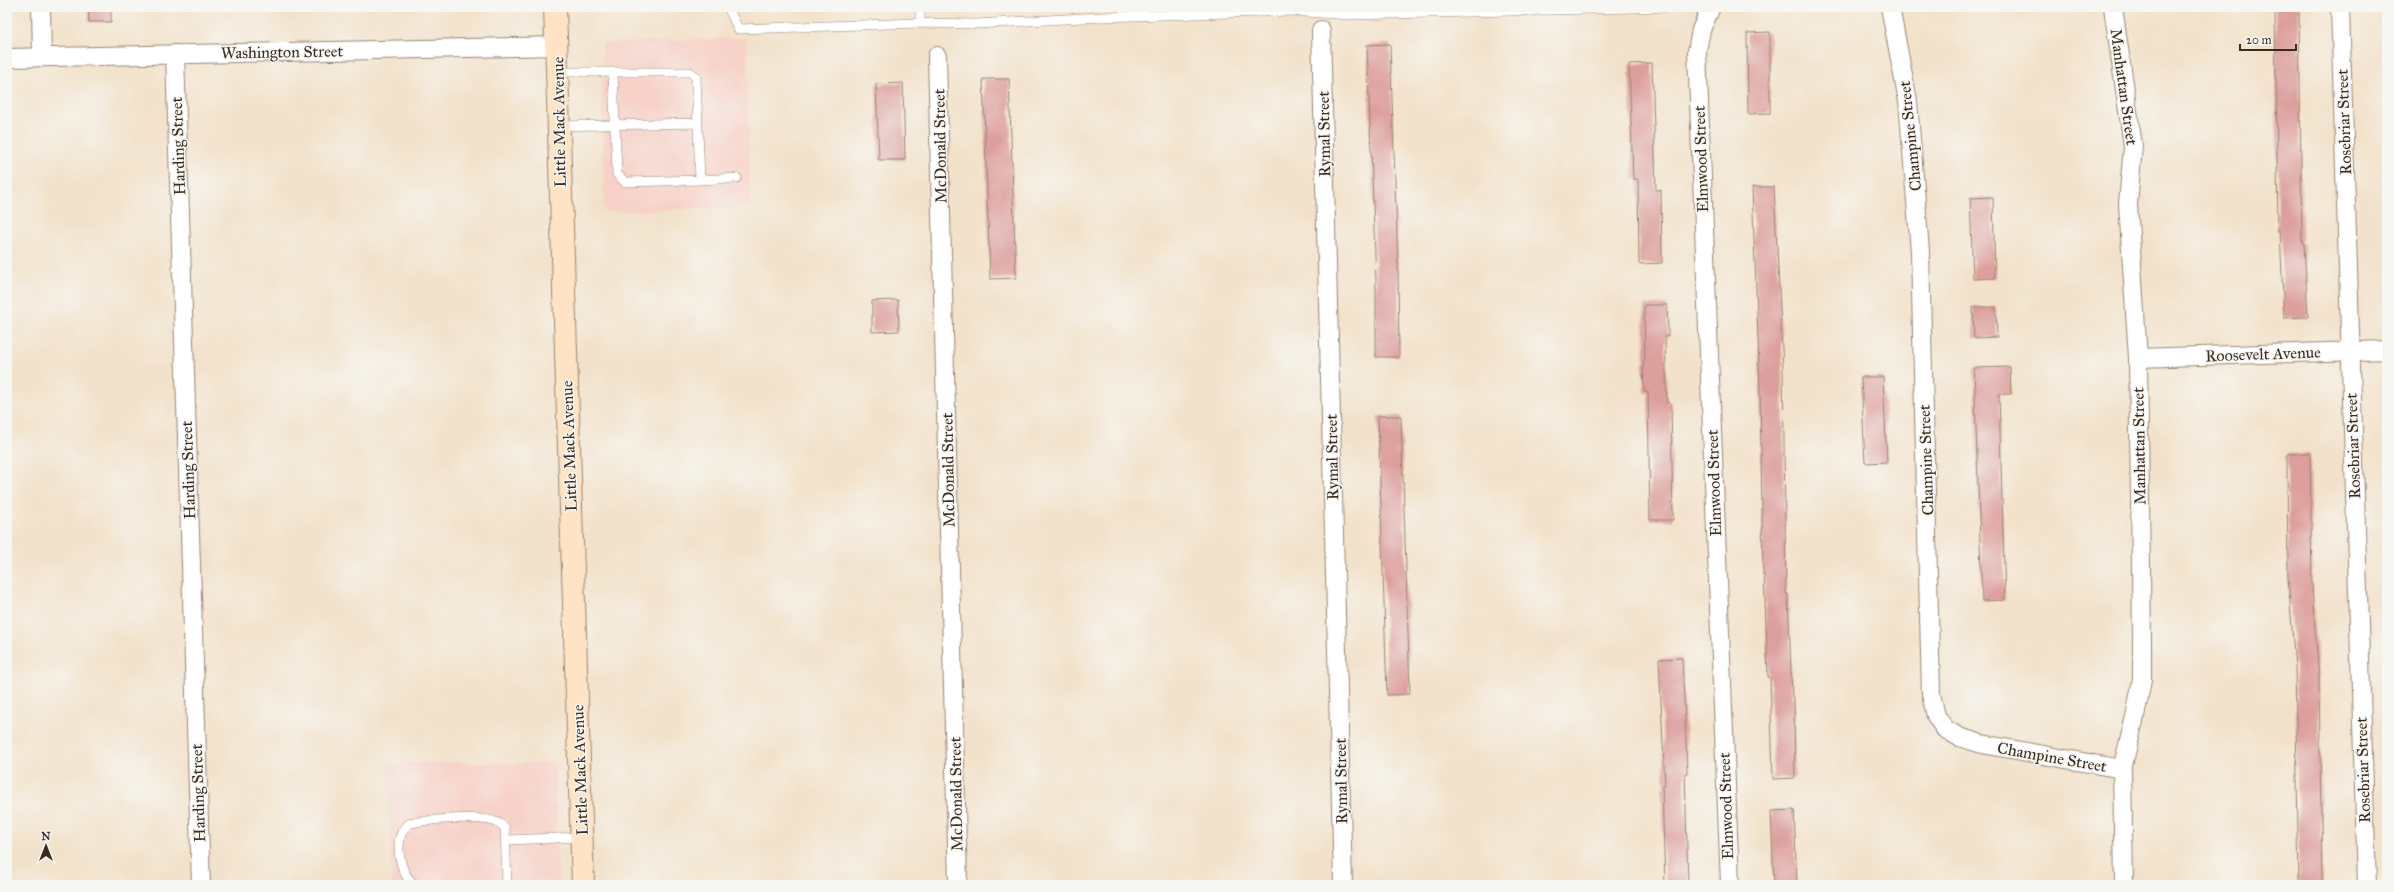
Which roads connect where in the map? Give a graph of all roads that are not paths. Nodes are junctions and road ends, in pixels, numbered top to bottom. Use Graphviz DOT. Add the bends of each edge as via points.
graph roads {
  1 [pos="41,7"];
  2 [pos="555,7"];
  3 [pos="728,7"];
  4 [pos="920,7"];
  5 [pos="1101,7"];
  6 [pos="1672,7"];
  7 [pos="1711,7"];
  8 [pos="1890,7"];
  9 [pos="2113,7"];
  10 [pos="2340,7"];
  11 [pos="1292,9"];
  12 [pos="1472,10"];
  13 [pos="1102,17"];
  14 [pos="920,23"];
  15 [pos="1321,30"];
  16 [pos="557,46"];
  17 [pos="175,54"];
  18 [pos="937,56"];
  19 [pos="7,58"];
  20 [pos="42,58"];
  21 [pos="558,72"];
  22 [pos="613,73"];
  23 [pos="698,123"];
  24 [pos="615,125"];
  25 [pos="558,126"];
  26 [pos="737,178"];
  27 [pos="700,180"];
  28 [pos="2387,350"];
  29 [pos="2350,351"];
  30 [pos="2138,358"];
  31 [pos="2122,769"];
  32 [pos="582,837"];
  33 [pos="507,840"];
  34 [pos="201,885"];
  35 [pos="416,885"];
  36 [pos="507,885"];
  37 [pos="583,885"];
  38 [pos="958,885"];
  39 [pos="1343,885"];
  40 [pos="1730,885"];
  41 [pos="2124,885"];
  42 [pos="2366,885"];
  1 -- 20 [label="street"];
  2 -- 16 [label="main road, Little Mack Avenue"];
  3 -- 14 [label="lane" via="738,29"];
  4 -- 14 [label="lane"];
  5 -- 13 [label="lane"];
  6 -- 12 [label="lane"];
  7 -- 40 [label="street, Elmwood Street" via="1701,30 1697,51"];
  8 -- 31 [label="street, Champine Street" via="1908,102 1920,252 1931,694 1936,716 1945,729 1959,737 1982,744"];
  9 -- 30 [label="street, Manhattan Street" via="2133,146 2128,204"];
  10 -- 29 [label="street, Rosebriar Street"];
  11 -- 12 [label="lane" via="1349,15"];
  11 -- 13 [label="lane"];
  13 -- 14 [label="lane" via="976,24"];
  15 -- 39 [label="street, Rymal Street"];
  16 -- 17 [label="street, Washington Street"];
  16 -- 21 [label="main road, Little Mack Avenue"];
  17 -- 20 [label="street, Washington Street"];
  17 -- 34 [label="street, Harding Street"];
  18 -- 38 [label="street, McDonald Street"];
  19 -- 20 [label="street, Washington Street"];
  21 -- 22 [label="lane"];
  21 -- 25 [label="main road, Little Mack Avenue"];
  22 -- 23 [label="lane" via="690,72 696,77"];
  22 -- 24 [label="lane"];
  23 -- 24 [label="lane"];
  23 -- 27 [label="lane"];
  24 -- 25 [label="lane"];
  24 -- 27 [label="lane" via="617,174 625,182"];
  25 -- 32 [label="main road, Little Mack Avenue"];
  26 -- 27 [label="lane"];
  28 -- 29 [label="street, Roosevelt Avenue"];
  29 -- 30 [label="street, Roosevelt Avenue"];
  29 -- 42 [label="street, Rosebriar Street"];
  30 -- 31 [label="street, Manhattan Street" via="2142,679"];
  31 -- 41 [label="street, Manhattan Street"];
  32 -- 33 [label="lane"];
  32 -- 37 [label="main road, Little Mack Avenue"];
  33 -- 35 [label="lane" via="505,828 501,823 488,819 410,823 402,832 401,859 406,875"];
  33 -- 36 [label="lane"];
}
